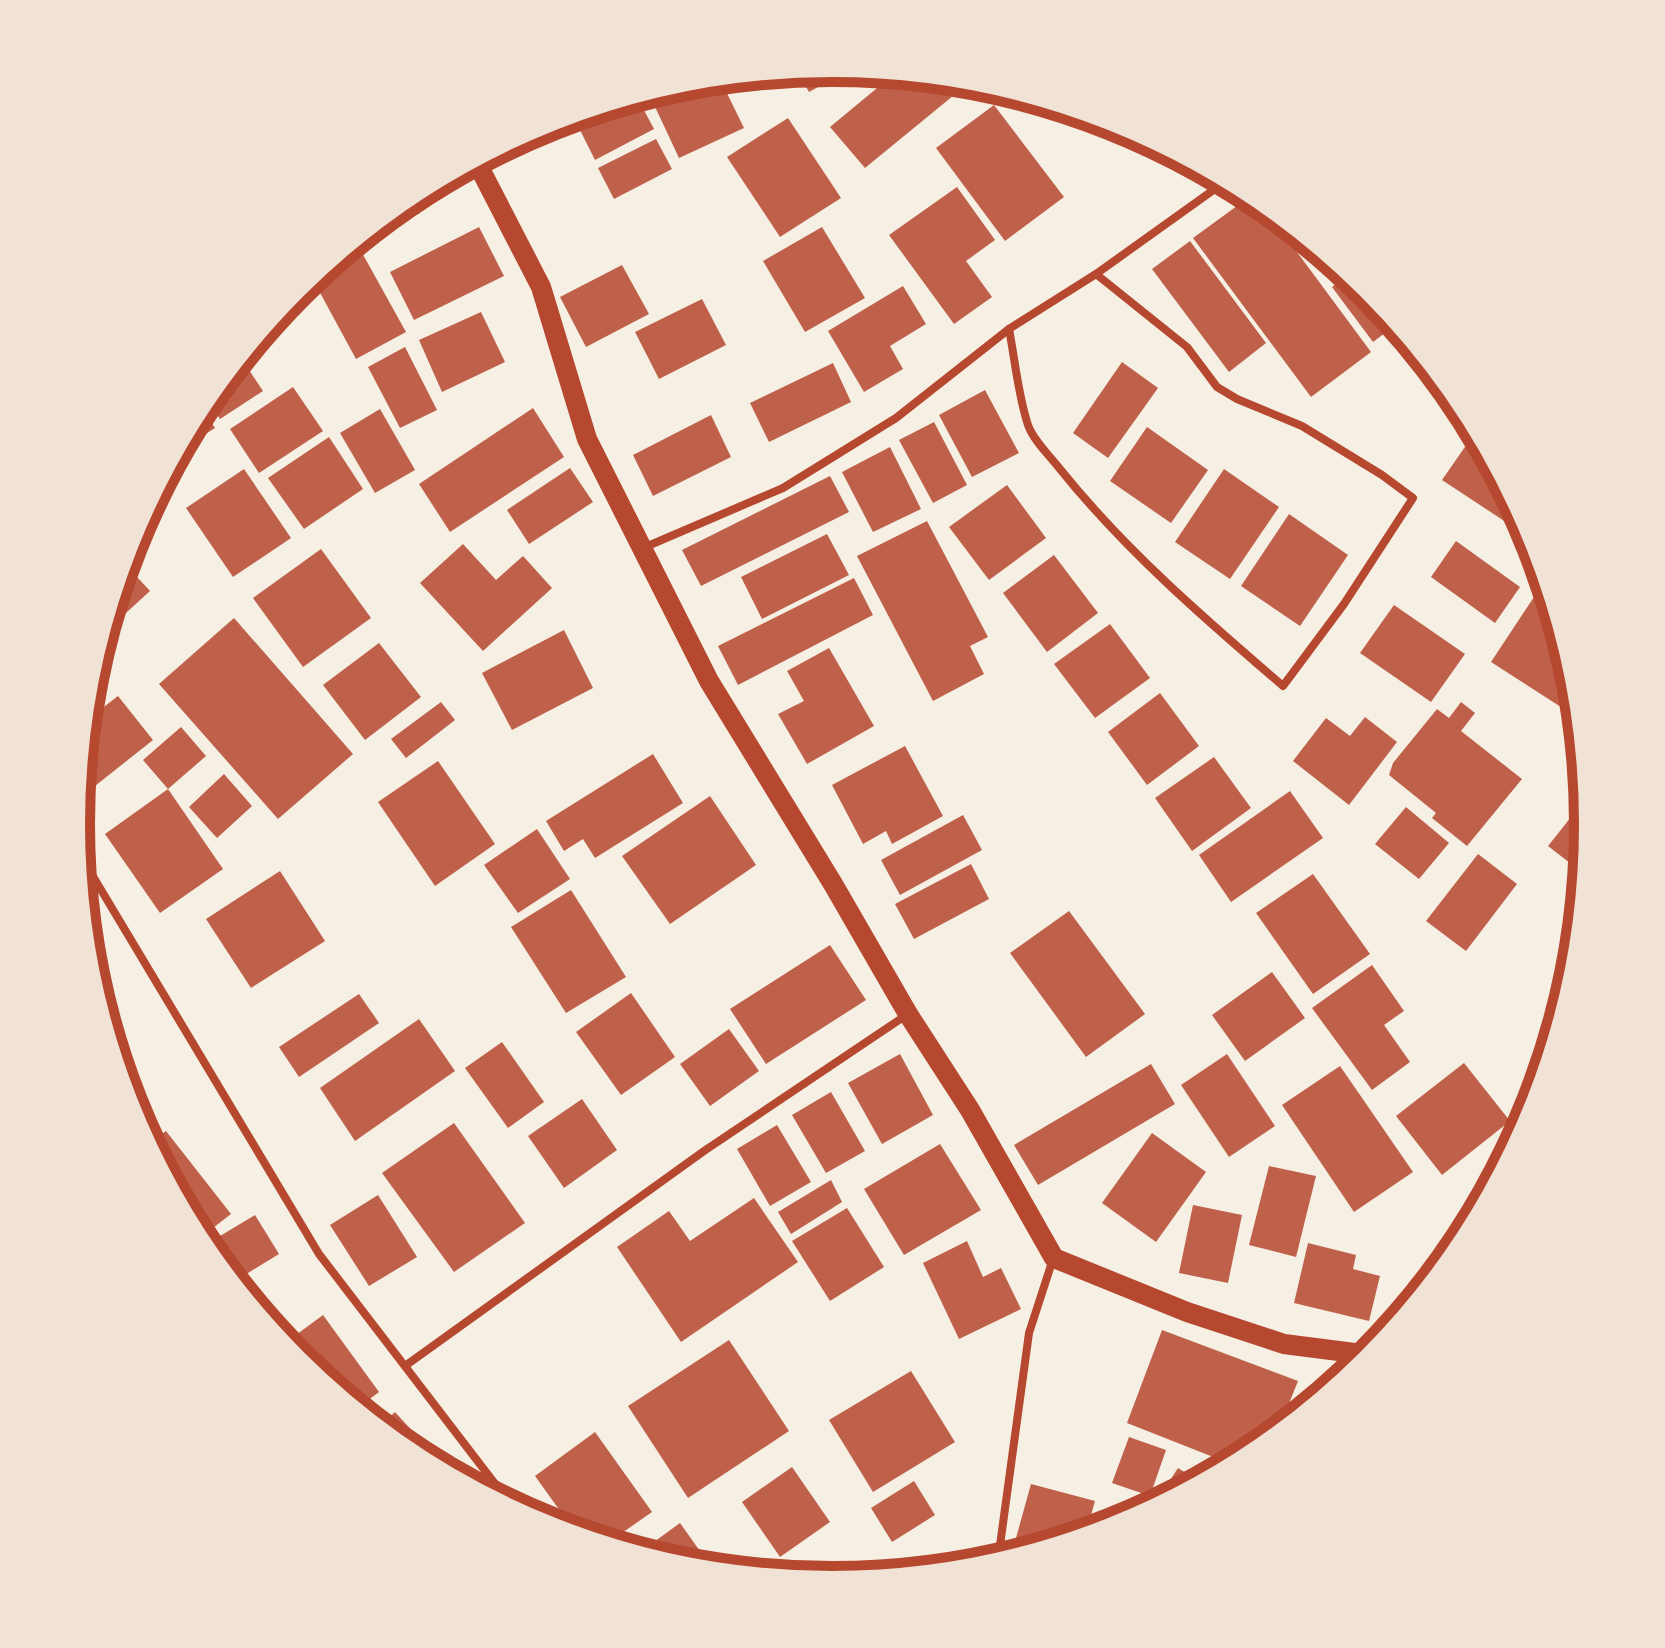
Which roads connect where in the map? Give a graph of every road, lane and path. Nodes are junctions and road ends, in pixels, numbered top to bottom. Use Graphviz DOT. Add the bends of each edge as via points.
graph roads {
  1 [pos="481,171"];
  2 [pos="1216,188"];
  3 [pos="1096,274"];
  4 [pos="1009,329"];
  5 [pos="642,548"];
  6 [pos="92,875"];
  7 [pos="908,1014"];
  8 [pos="1054,1258"];
  9 [pos="1353,1353"];
  10 [pos="405,1366"];
  11 [pos="496,1485"];
  12 [pos="1000,1547"];
  1 -- 5 [label="main road" via="541,287 587,439"];
  2 -- 3 [label="street"];
  3 -- 4 [label="street"];
  3 -- 4 [label="street" via="1187,347 1217,387 1302,426 1413,498 1283,686 1129,544 1047,452 1028,427"];
  4 -- 5 [label="street" via="896,418 783,488"];
  5 -- 7 [label="main road" via="709,681"];
  6 -- 10 [label="street" via="319,1254"];
  7 -- 8 [label="main road"];
  7 -- 10 [label="street" via="704,1151"];
  8 -- 9 [label="main road" via="1284,1344"];
  8 -- 12 [label="street" via="1029,1333"];
  10 -- 11 [label="street"];
}
